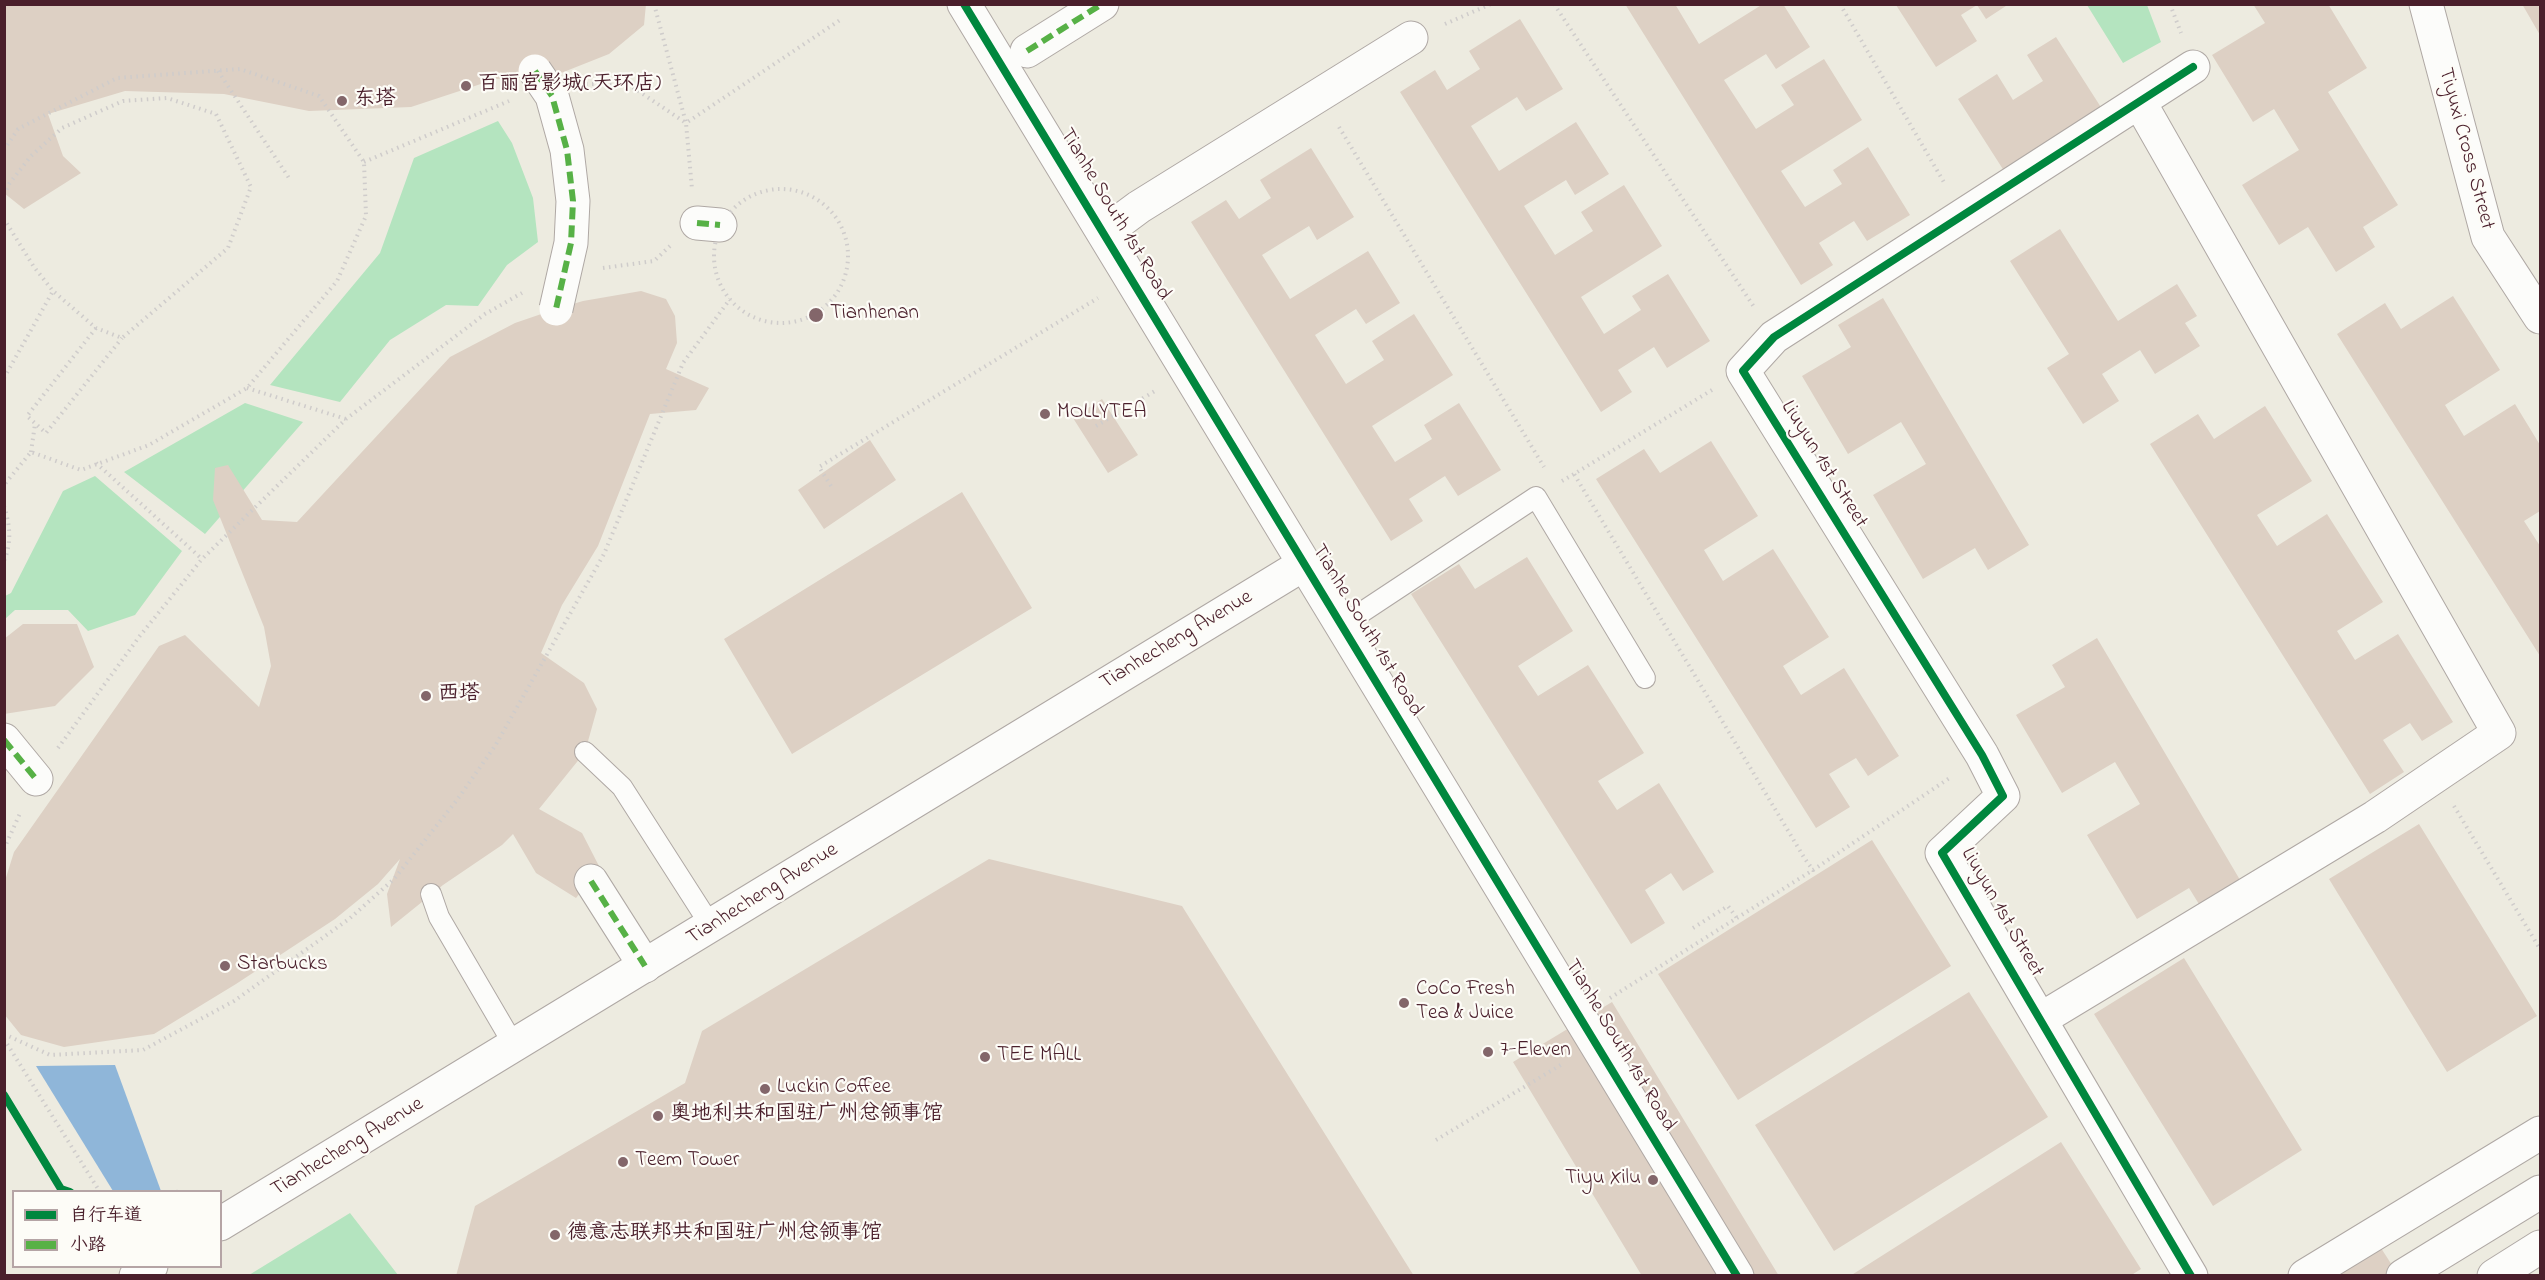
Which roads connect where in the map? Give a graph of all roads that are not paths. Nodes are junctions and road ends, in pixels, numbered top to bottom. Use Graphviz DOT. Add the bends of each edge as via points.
graph roads {
  1 [pos="964,4"];
  2 [pos="1102,4"];
  3 [pos="2426,4"];
  4 [pos="1411,38"];
  5 [pos="1027,51"];
  6 [pos="2193,67"];
  7 [pos="535,71"];
  8 [pos="2140,103"];
  9 [pos="1104,233"];
  10 [pos="556,309"];
  11 [pos="2541,317"];
  12 [pos="1304,564"];
  13 [pos="1341,626"];
  14 [pos="1645,678"];
  15 [pos="4,740"];
  16 [pos="585,752"];
  17 [pos="36,779"];
  18 [pos="591,880"];
  19 [pos="431,894"];
  20 [pos="711,926"];
  21 [pos="645,966"];
  22 [pos="2041,1019"];
  23 [pos="514,1047"];
  24 [pos="2541,1133"];
  25 [pos="2541,1192"];
  26 [pos="222,1223"];
  27 [pos="2541,1247"];
  28 [pos="1737,1275"];
  29 [pos="2191,1275"];
  30 [pos="2304,1275"];
  31 [pos="2403,1275"];
  32 [pos="2494,1275"];
  1 -- 9 [label="street, Tianhe South 1st Road"];
  2 -- 5 [label="street"];
  3 -- 11 [label="street, Tiyuxi Cross Street" via="2488,237"];
  4 -- 9 [label="street" via="1139,207"];
  6 -- 8 [label="street"];
  7 -- 10 [label="street, bridge" via="552,96 567,150 573,201 570,243"];
  8 -- 22 [label="street, Liuyun 1st Street" via="1774,338 1743,371 1982,755 2003,796 1942,853"];
  8 -- 22 [label="street" via="2499,733 2375,817"];
  9 -- 12 [label="street, Tianhe South 1st Road"];
  12 -- 13 [label="street, Tianhe South 1st Road"];
  12 -- 20 [label="street, Tianhecheng Avenue"];
  13 -- 14 [label="lane" via="1536,497"];
  13 -- 28 [label="street, Tianhe South 1st Road"];
  15 -- 17 [label="street"];
  16 -- 20 [label="lane" via="622,787"];
  18 -- 21 [label="street"];
  19 -- 23 [label="lane" via="439,916"];
  20 -- 21 [label="street, Tianhecheng Avenue"];
  21 -- 23 [label="street, Tianhecheng Avenue"];
  22 -- 29 [label="street, Liuyun 1st Street"];
  23 -- 26 [label="street, Tianhecheng Avenue"];
  24 -- 30 [label="street"];
  25 -- 31 [label="street"];
  27 -- 32 [label="street"];
}
